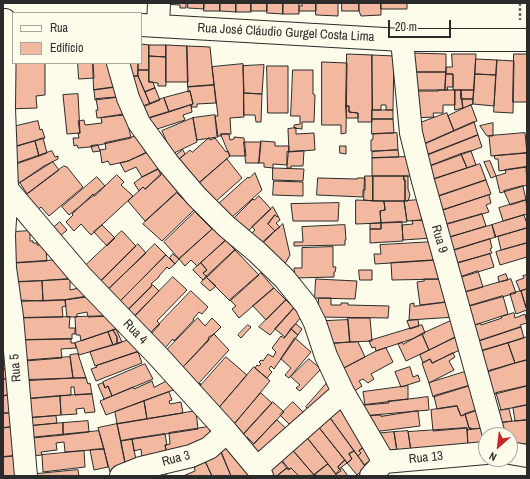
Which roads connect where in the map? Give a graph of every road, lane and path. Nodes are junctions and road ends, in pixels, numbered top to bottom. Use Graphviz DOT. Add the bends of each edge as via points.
graph roads {
  1 [pos="159,3"];
  2 [pos="7,20"];
  3 [pos="149,25"];
  4 [pos="402,40"];
  5 [pos="527,40"];
  6 [pos="118,64"];
  7 [pos="7,189"];
  8 [pos="343,392"];
  9 [pos="492,427"];
  10 [pos="227,432"];
  11 [pos="478,454"];
  12 [pos="173,468"];
  13 [pos="378,469"];
  14 [pos="260,472"];
  15 [pos="26,476"];
  16 [pos="121,476"];
  1 -- 3 [label="street"];
  2 -- 7 [label="street, Rua 5" via="4,108"];
  3 -- 4 [label="street, Rua José Cláudio Gurgel Costa Lima"];
  4 -- 5 [label="street, Rua José Cláudio Gurgel Costa Lima"];
  4 -- 9 [label="street, Rua 9" via="411,133"];
  6 -- 8 [label="street" via="128,98 139,123 168,163 226,226 284,278 306,305"];
  7 -- 10 [label="street, Rua 4" via="81,276"];
  7 -- 15 [label="street, Rua 5" via="5,268 12,317"];
  8 -- 13 [label="street"];
  8 -- 14 [label="street"];
  10 -- 12 [label="street, Rua 3" via="209,448"];
  10 -- 14 [label="street, Rua 4"];
  11 -- 13 [label="street, Rua 13"];
  12 -- 16 [label="street, Rua 3" via="141,468"];
}
